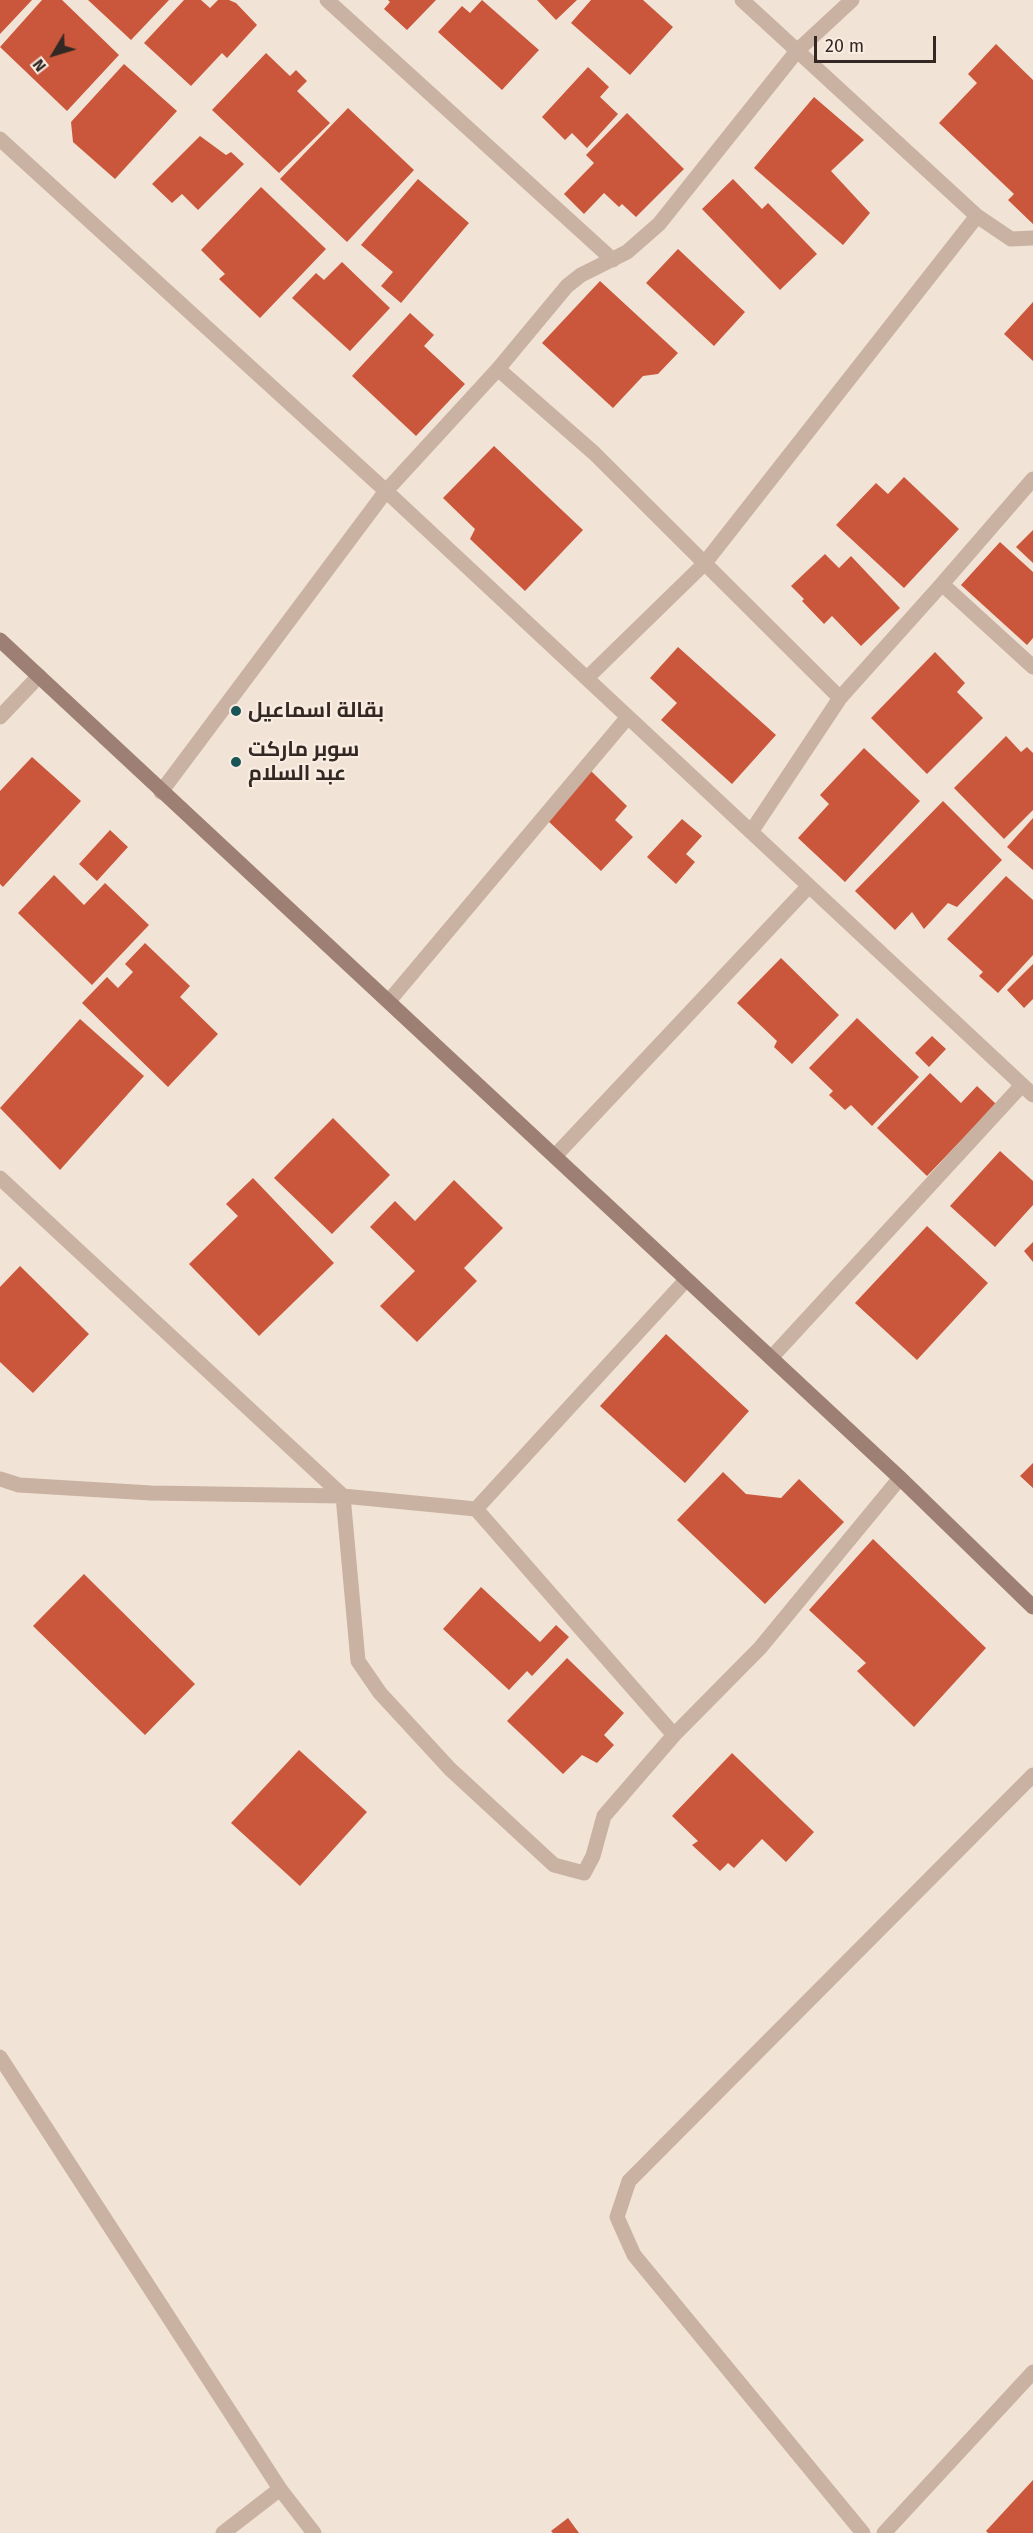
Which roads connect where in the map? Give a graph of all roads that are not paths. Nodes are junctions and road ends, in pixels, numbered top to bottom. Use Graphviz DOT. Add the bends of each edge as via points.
graph roads {
  1 [pos="327,0"];
  2 [pos="742,0"];
  3 [pos="852,0"];
  4 [pos="796,51"];
  5 [pos="0,139"];
  6 [pos="977,216"];
  7 [pos="1033,238"];
  8 [pos="613,260"];
  9 [pos="498,369"];
  10 [pos="1033,479"];
  11 [pos="387,491"];
  12 [pos="704,564"];
  13 [pos="942,584"];
  14 [pos="0,640"];
  15 [pos="1033,668"];
  16 [pos="39,676"];
  17 [pos="588,678"];
  18 [pos="840,698"];
  19 [pos="0,717"];
  20 [pos="627,717"];
  21 [pos="161,792"];
  22 [pos="751,832"];
  23 [pos="808,887"];
  24 [pos="389,1001"];
  25 [pos="1028,1090"];
  26 [pos="555,1156"];
  27 [pos="0,1178"];
  28 [pos="686,1280"];
  29 [pos="771,1358"];
  30 [pos="900,1478"];
  31 [pos="0,1479"];
  32 [pos="343,1496"];
  33 [pos="476,1509"];
  34 [pos="1033,1607"];
  35 [pos="674,1734"];
  36 [pos="1033,1775"];
  37 [pos="0,2057"];
  38 [pos="1033,2372"];
  39 [pos="280,2488"];
  40 [pos="223,2533"];
  41 [pos="314,2533"];
  42 [pos="863,2533"];
  43 [pos="884,2533"];
  1 -- 8 [label="street"];
  2 -- 4 [label="street"];
  3 -- 4 [label="street"];
  4 -- 6 [label="street"];
  4 -- 8 [label="street" via="659,224 641,242"];
  5 -- 11 [label="street"];
  6 -- 7 [label="street" via="1011,239"];
  6 -- 12 [label="street"];
  8 -- 9 [label="street" via="567,286"];
  9 -- 11 [label="street"];
  9 -- 12 [label="street" via="594,453"];
  10 -- 13 [label="street"];
  11 -- 17 [label="street"];
  11 -- 21 [label="street"];
  12 -- 17 [label="street"];
  12 -- 18 [label="street"];
  13 -- 15 [label="street"];
  13 -- 18 [label="street"];
  14 -- 16 [label="street"];
  16 -- 19 [label="street"];
  16 -- 21 [label="street"];
  17 -- 20 [label="street"];
  18 -- 22 [label="street"];
  20 -- 22 [label="street"];
  20 -- 24 [label="street"];
  21 -- 24 [label="street"];
  22 -- 23 [label="street"];
  23 -- 25 [label="street"];
  23 -- 26 [label="street"];
  24 -- 26 [label="street"];
  25 -- 29 [label="street"];
  26 -- 28 [label="street"];
  27 -- 32 [label="street"];
  28 -- 29 [label="street"];
  28 -- 33 [label="street"];
  29 -- 30 [label="street"];
  30 -- 34 [label="street"];
  30 -- 35 [label="street" via="760,1648"];
  31 -- 32 [label="street" via="19,1485 151,1493"];
  32 -- 33 [label="street"];
  32 -- 35 [label="street" via="358,1661 380,1693 450,1768 554,1865 584,1873 604,1816"];
  33 -- 35 [label="street"];
  36 -- 42 [label="street" via="629,2181 616,2217 634,2255"];
  37 -- 39 [label="street"];
  38 -- 43 [label="street"];
  39 -- 40 [label="street"];
  39 -- 41 [label="street"];
}
